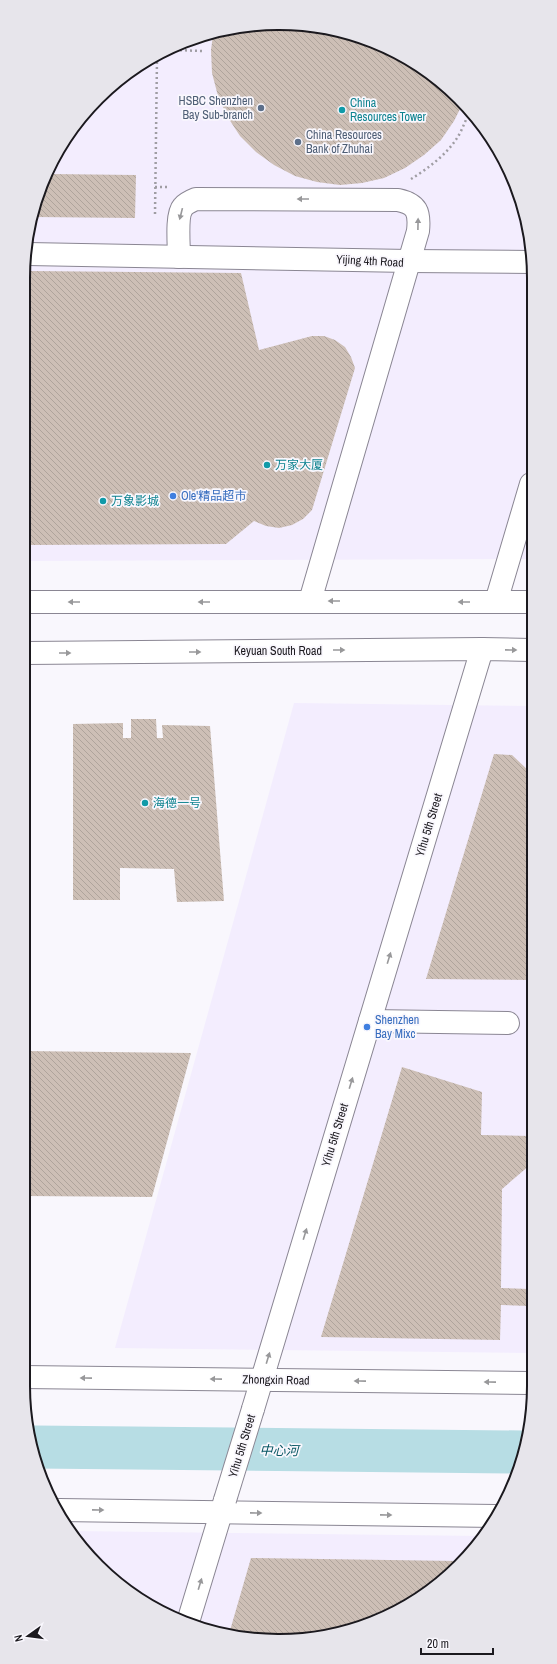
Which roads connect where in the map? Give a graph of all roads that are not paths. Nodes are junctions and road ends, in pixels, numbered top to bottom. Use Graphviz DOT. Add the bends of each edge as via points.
graph roads {
  1 [pos="31,254"];
  2 [pos="179,257"];
  3 [pos="408,261"];
  4 [pos="526,262"];
  5 [pos="527,497"];
  6 [pos="310,601"];
  7 [pos="30,602"];
  8 [pos="496,602"];
  9 [pos="527,602"];
  10 [pos="482,649"];
  11 [pos="527,650"];
  12 [pos="30,653"];
  13 [pos="370,1021"];
  14 [pos="508,1023"];
  15 [pos="30,1377"];
  16 [pos="261,1380"];
  17 [pos="527,1383"];
  18 [pos="223,1506"];
  19 [pos="63,1510"];
  20 [pos="490,1516"];
  21 [pos="189,1617"];
  1 -- 2 [label="street, Yijing 4th Road"];
  2 -- 3 [label="street, Yijing 4th Road"];
  3 -- 2 [label="street, one-way" via="418,231 417,212 406,202 383,200 196,199 182,207"];
  3 -- 4 [label="street"];
  3 -- 6 [label="street, Yijing 4th Road"];
  5 -- 8 [label="street"];
  6 -- 7 [label="street, one-way"];
  8 -- 6 [label="street, one-way"];
  8 -- 9 [label="street"];
  10 -- 11 [label="street, Keyuan South Road, one-way"];
  12 -- 10 [label="street, Keyuan South Road, one-way"];
  13 -- 10 [label="street, Yihu 5th Street, one-way"];
  13 -- 14 [label="street"];
  16 -- 13 [label="street, Yihu 5th Street, one-way"];
  16 -- 15 [label="street, Zhongxin Road, one-way"];
  17 -- 16 [label="street, Zhongxin Road, one-way"];
  16 -- 18 [label="street, Yihu 5th Street, bridge"];
  19 -- 18 [label="street, one-way"];
  18 -- 20 [label="street, one-way"];
  21 -- 18 [label="street, Yihu 5th Street, one-way"];
}
